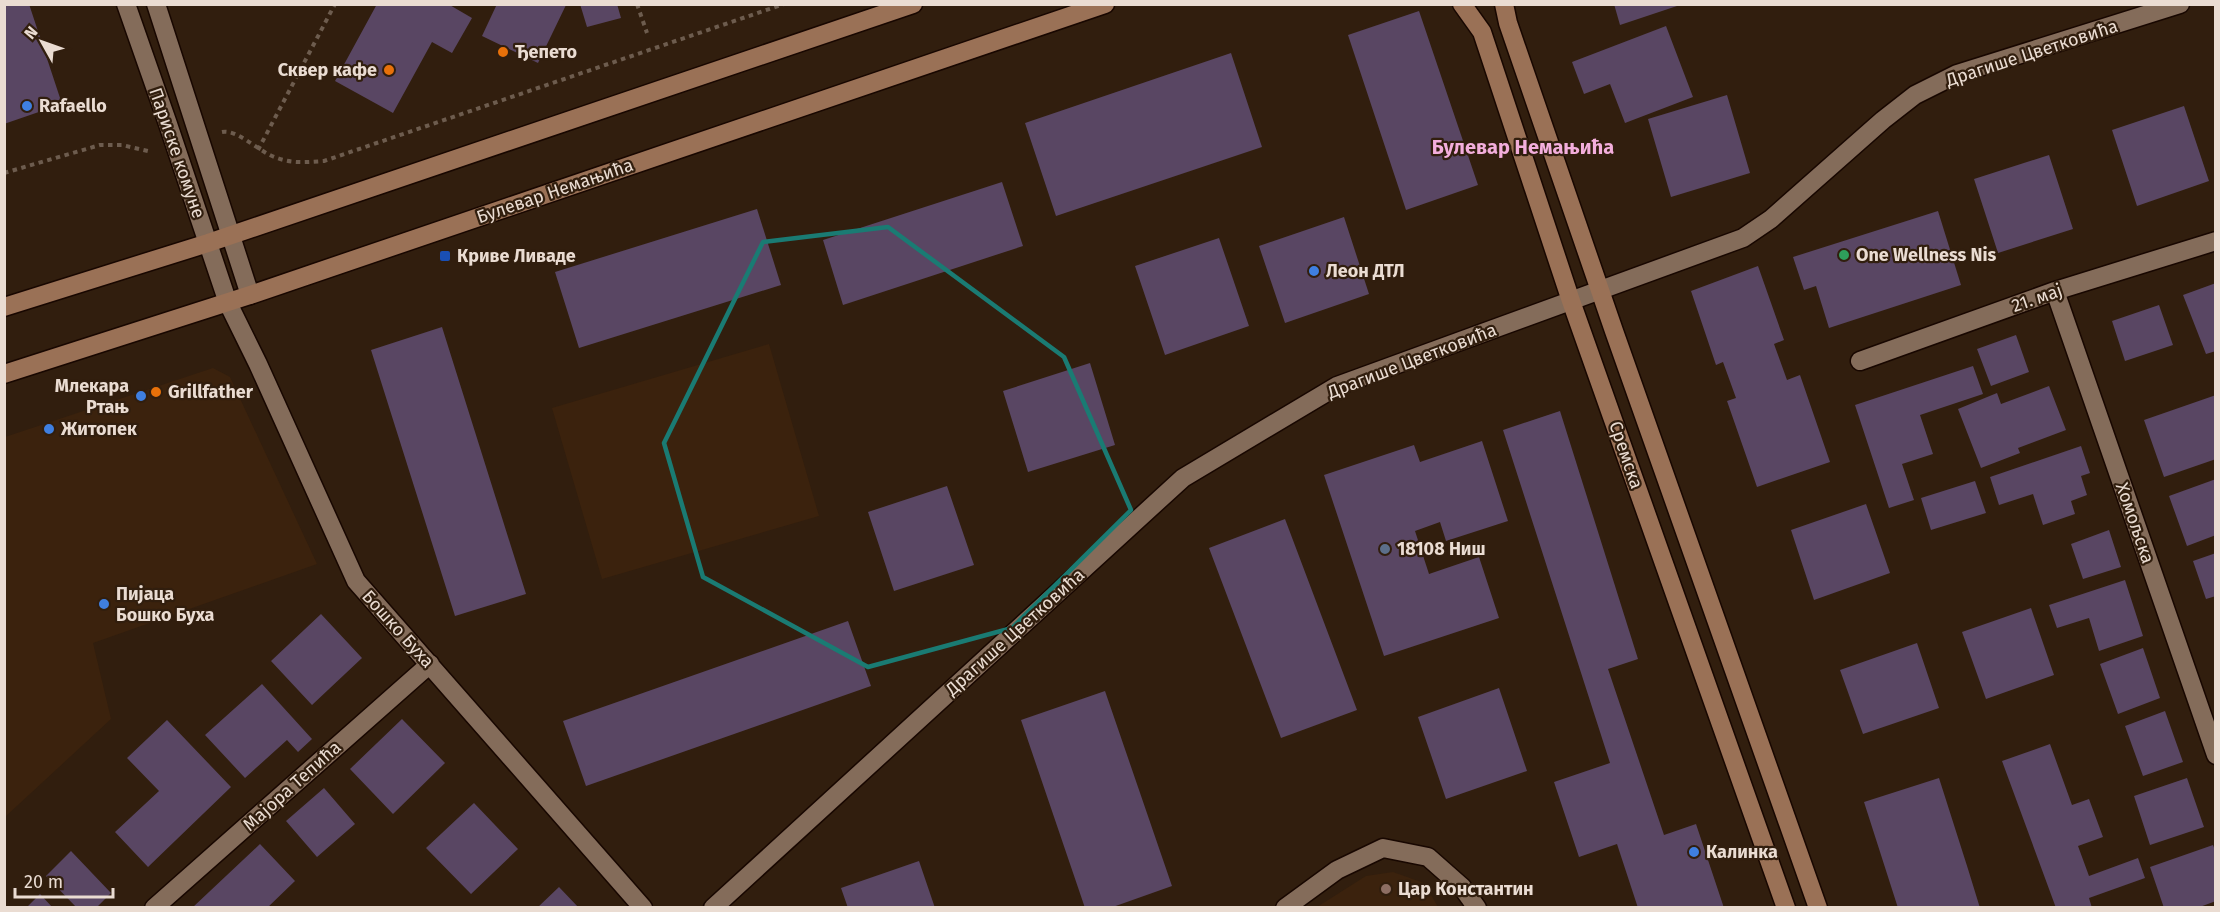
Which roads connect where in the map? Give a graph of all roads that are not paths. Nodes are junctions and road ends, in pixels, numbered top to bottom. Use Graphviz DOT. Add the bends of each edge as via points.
graph roads {
  1 [pos="126,4"];
  2 [pos="156,4"];
  3 [pos="913,4"];
  4 [pos="1105,4"];
  5 [pos="1462,4"];
  6 [pos="1504,4"];
  7 [pos="2180,4"];
  8 [pos="232,235"];
  9 [pos="2216,241"];
  10 [pos="208,243"];
  11 [pos="1600,290"];
  12 [pos="2055,291"];
  13 [pos="250,296"];
  14 [pos="1571,301"];
  15 [pos="228,303"];
  16 [pos="4,307"];
  17 [pos="1860,360"];
  18 [pos="4,374"];
  19 [pos="430,664"];
  20 [pos="2216,754"];
  21 [pos="154,908"];
  22 [pos="643,908"];
  23 [pos="713,908"];
  24 [pos="1285,908"];
  25 [pos="1477,908"];
  26 [pos="1786,908"];
  27 [pos="1818,908"];
  1 -- 10 [label="street, Париске комуне"];
  2 -- 8 [label="street, Париске комуне"];
  3 -- 8 [label="street"];
  4 -- 13 [label="street, Булевар Немањића"];
  5 -- 14 [label="street, Сремска" via="1482,32"];
  6 -- 11 [label="street, Сремска"];
  7 -- 11 [label="street, Драгише Цветковића" via="1957,74 1915,95 1771,219 1743,238"];
  8 -- 10 [label="street"];
  8 -- 13 [label="street, Париске комуне"];
  9 -- 12 [label="street, 21. мај"];
  10 -- 15 [label="street, Париске комуне"];
  10 -- 16 [label="street"];
  11 -- 14 [label="street, Драгише Цветковића"];
  11 -- 27 [label="street, Сремска"];
  12 -- 17 [label="street, 21. мај"];
  12 -- 20 [label="street, Хомољска"];
  13 -- 15 [label="street, Булевар Немањића"];
  14 -- 23 [label="street, Драгише Цветковића" via="1337,386 1184,478"];
  14 -- 26 [label="street, Сремска"];
  15 -- 18 [label="street, Булевар Немањића"];
  15 -- 19 [label="street, Бошко Буха" via="356,581"];
  19 -- 21 [label="street, Мајора Тепића"];
  19 -- 22 [label="street, Бошко Буха"];
  24 -- 25 [label="street" via="1337,870 1383,848 1428,857 1462,887"];
}
